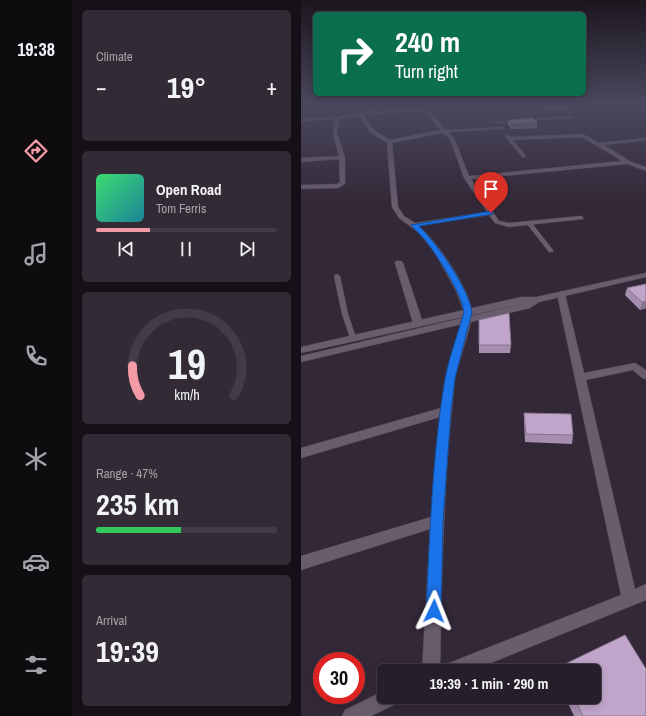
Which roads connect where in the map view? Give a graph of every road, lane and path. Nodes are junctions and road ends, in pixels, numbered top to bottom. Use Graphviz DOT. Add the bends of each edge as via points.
graph roads {
  1 [pos="336,137"];
  2 [pos="382,137"];
  3 [pos="412,137"];
  4 [pos="451,137"];
  5 [pos="531,137"];
  6 [pos="589,137"];
  7 [pos="510,139"];
  8 [pos="646,139"];
  9 [pos="389,142"];
  10 [pos="600,144"];
  11 [pos="523,156"];
  12 [pos="342,158"];
  13 [pos="301,160"];
  14 [pos="628,162"];
  15 [pos="646,169"];
  16 [pos="467,178"];
  17 [pos="301,187"];
  18 [pos="491,213"];
  19 [pos="581,218"];
  20 [pos="529,223"];
  21 [pos="414,225"];
  22 [pos="551,251"];
  23 [pos="399,263"];
  24 [pos="646,275"];
  25 [pos="337,276"];
  26 [pos="561,294"];
  27 [pos="468,316"];
  28 [pos="418,323"];
  29 [pos="353,338"];
  30 [pos="301,350"];
  31 [pos="301,358"];
  32 [pos="646,363"];
  33 [pos="635,366"];
  34 [pos="646,376"];
  35 [pos="579,378"];
  36 [pos="446,411"];
  37 [pos="301,453"];
  38 [pos="437,521"];
  39 [pos="301,563"];
  40 [pos="646,592"];
  41 [pos="630,599"];
  42 [pos="431,664"];
  43 [pos="468,664"];
  44 [pos="377,704"];
  45 [pos="351,716"];
  1 -- 12 [label="street"];
  2 -- 9 [label="street"];
  3 -- 9 [label="street"];
  4 -- 16 [label="street"];
  5 -- 7 [label="street"];
  6 -- 10 [label="street"];
  7 -- 11 [label="street"];
  8 -- 10 [label="street"];
  9 -- 21 [label="street" via="395,207 401,217"];
  10 -- 14 [label="street"];
  12 -- 13 [label="street"];
  12 -- 17 [label="street" via="342,184"];
  14 -- 15 [label="street"];
  14 -- 16 [label="street"];
  16 -- 18 [label="street"];
  18 -- 20 [label="street" via="501,224"];
  18 -- 21 [label="street"];
  19 -- 20 [label="street"];
  20 -- 22 [label="lane"];
  21 -- 27 [label="street" via="428,239 460,288 467,304"];
  23 -- 28 [label="street"];
  24 -- 26 [label="street"];
  25 -- 29 [label="lane"];
  26 -- 27 [label="street" via="536,300 527,306"];
  26 -- 35 [label="street"];
  27 -- 28 [label="street"];
  27 -- 31 [label="street"];
  27 -- 36 [label="street" via="450,378"];
  28 -- 29 [label="street"];
  29 -- 30 [label="street"];
  32 -- 33 [label="street"];
  33 -- 34 [label="street"];
  33 -- 35 [label="street"];
  35 -- 41 [label="street"];
  36 -- 37 [label="street"];
  36 -- 38 [label="street"];
  38 -- 39 [label="street"];
  38 -- 42 [label="street"];
  40 -- 41 [label="street"];
  41 -- 43 [label="street"];
  44 -- 45 [label="street"];
}
